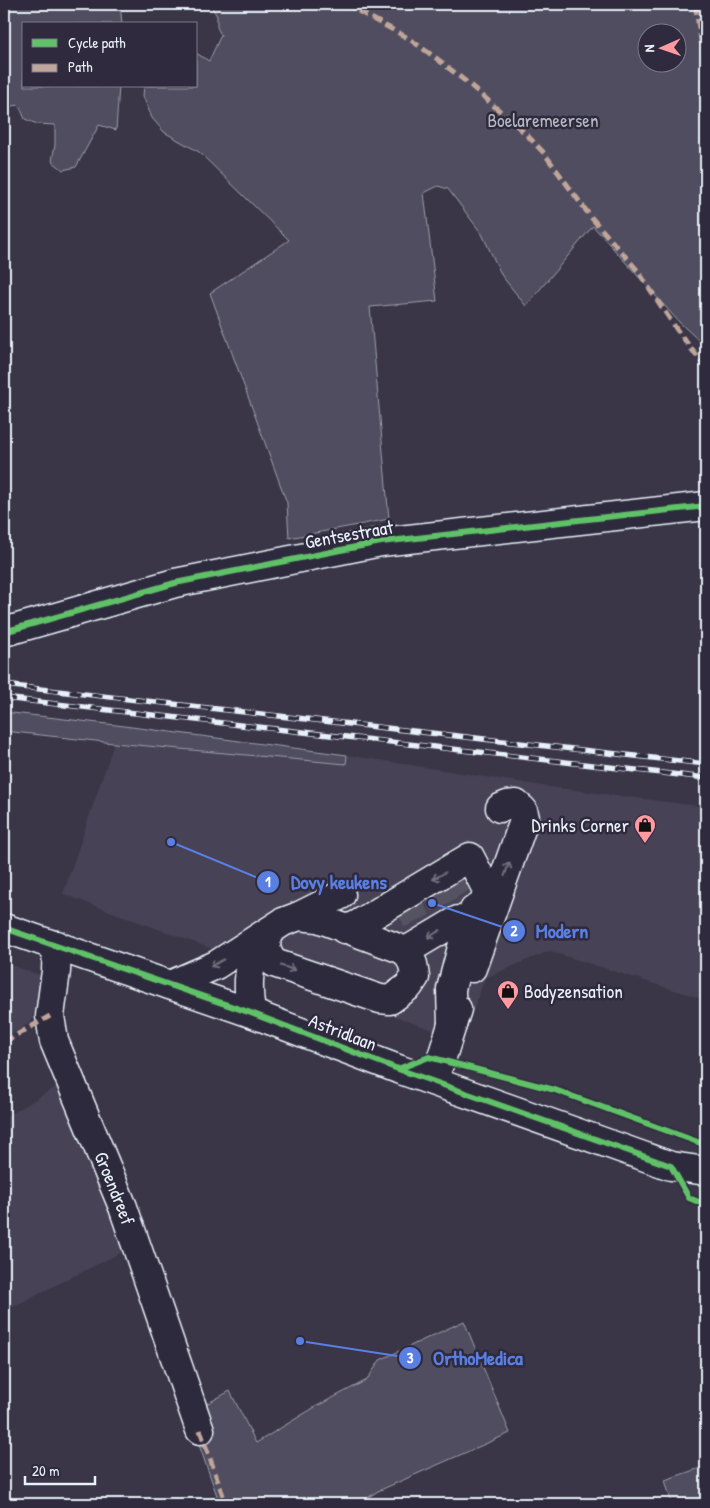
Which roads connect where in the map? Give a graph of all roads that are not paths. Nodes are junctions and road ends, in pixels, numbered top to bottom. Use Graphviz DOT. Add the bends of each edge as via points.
graph roads {
  1 [pos="706,506"];
  2 [pos="4,632"];
  3 [pos="500,808"];
  4 [pos="341,895"];
  5 [pos="299,916"];
  6 [pos="458,920"];
  7 [pos="4,928"];
  8 [pos="344,929"];
  9 [pos="263,935"];
  10 [pos="57,945"];
  11 [pos="406,951"];
  12 [pos="170,985"];
  13 [pos="251,1014"];
  14 [pos="452,1025"];
  15 [pos="432,1080"];
  16 [pos="671,1166"];
  17 [pos="706,1171"];
  18 [pos="706,1192"];
  19 [pos="200,1430"];
  1 -- 2 [label="street, Gentsestraat" via="381,542 175,583"];
  14 -- 3 [label="street, one-way" via="525,818 523,810 516,804"];
  4 -- 5 [label="street"];
  5 -- 8 [label="street" via="318,918"];
  5 -- 9 [label="street"];
  6 -- 8 [label="street, one-way" via="484,905 487,890 470,857 356,926"];
  6 -- 11 [label="street, one-way"];
  6 -- 14 [label="street" via="465,936 451,989"];
  7 -- 10 [label="street, Astridlaan"];
  8 -- 11 [label="street"];
  9 -- 11 [label="street, one-way" via="267,955 274,963 380,1000 390,1000 409,986 415,977"];
  9 -- 12 [label="street, one-way" via="216,965"];
  9 -- 13 [label="street" via="251,960 248,992"];
  10 -- 12 [label="street, Astridlaan"];
  10 -- 19 [label="street, Groendreef" via="50,1016 54,1041 124,1207"];
  12 -- 13 [label="street, Astridlaan"];
  13 -- 15 [label="street, Astridlaan"];
  14 -- 15 [label="street"];
  15 -- 16 [label="street, Astridlaan"];
  16 -- 17 [label="street, Astridlaan"];
  16 -- 18 [label="street, Astridlaan"];
}
